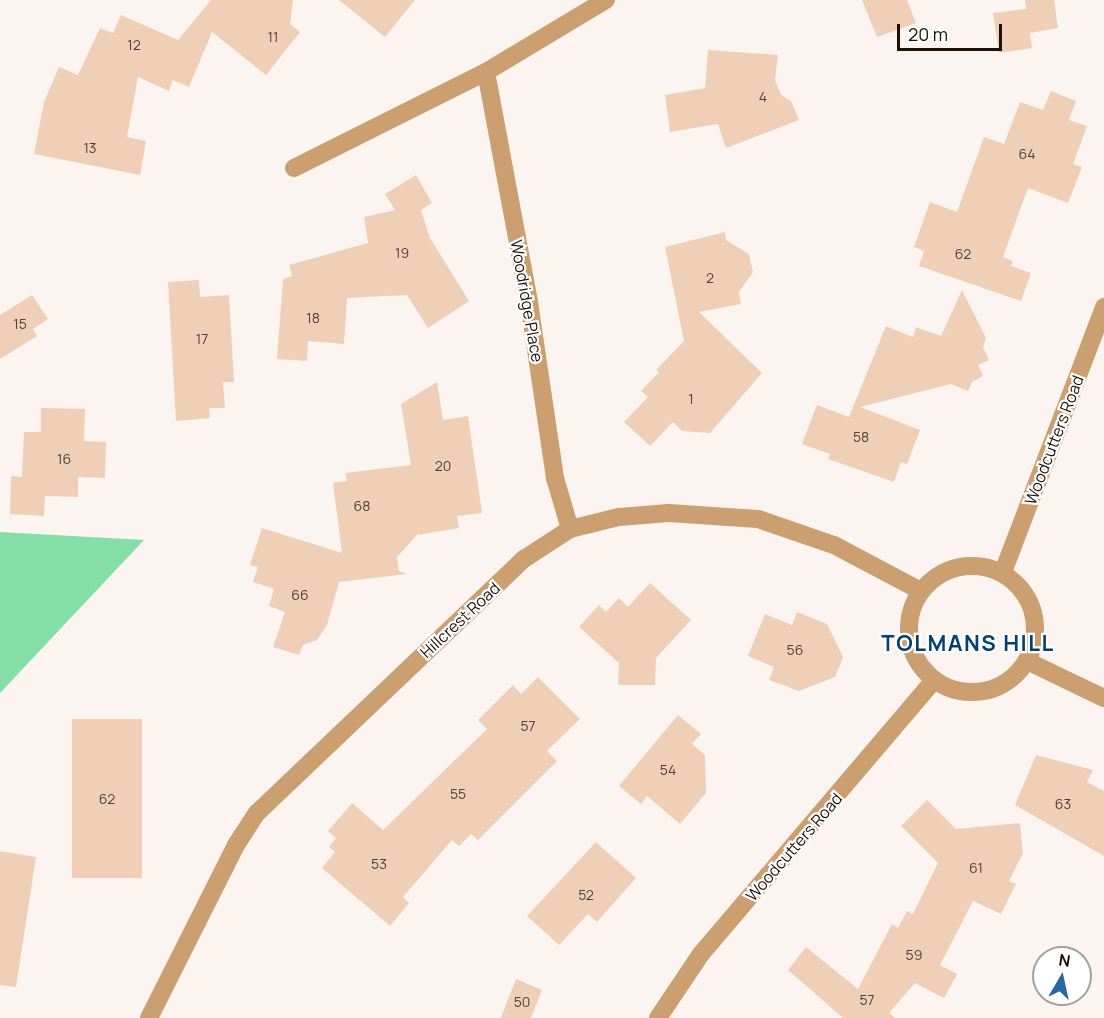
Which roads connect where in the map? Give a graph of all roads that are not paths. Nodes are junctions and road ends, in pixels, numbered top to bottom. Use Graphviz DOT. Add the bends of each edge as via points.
graph roads {
  1 [pos="606,0"];
  2 [pos="486,72"];
  3 [pos="294,168"];
  4 [pos="1104,307"];
  5 [pos="570,529"];
  6 [pos="1004,572"];
  7 [pos="921,591"];
  8 [pos="1027,661"];
  9 [pos="934,680"];
  10 [pos="1104,698"];
  11 [pos="149,1018"];
  12 [pos="658,1018"];
  1 -- 2 [label="street"];
  2 -- 3 [label="street"];
  2 -- 5 [label="street, Woodridge Place" via="529,302 555,478"];
  4 -- 6 [label="street, Woodcutters Road"];
  5 -- 7 [label="street, Hillcrest Road" via="619,517 669,513 759,519 834,545"];
  5 -- 11 [label="street, Hillcrest Road" via="524,559 257,813 236,845"];
  6 -- 7 [label="street" via="969,565 951,569"];
  6 -- 8 [label="street" via="1020,587 1033,613 1034,642"];
  7 -- 9 [label="street" via="911,608 908,628 911,648 920,666"];
  8 -- 9 [label="street" via="1014,677 995,688 975,692 953,689"];
  8 -- 10 [label="street"];
  9 -- 12 [label="street, Woodcutters Road" via="701,954"];
}
